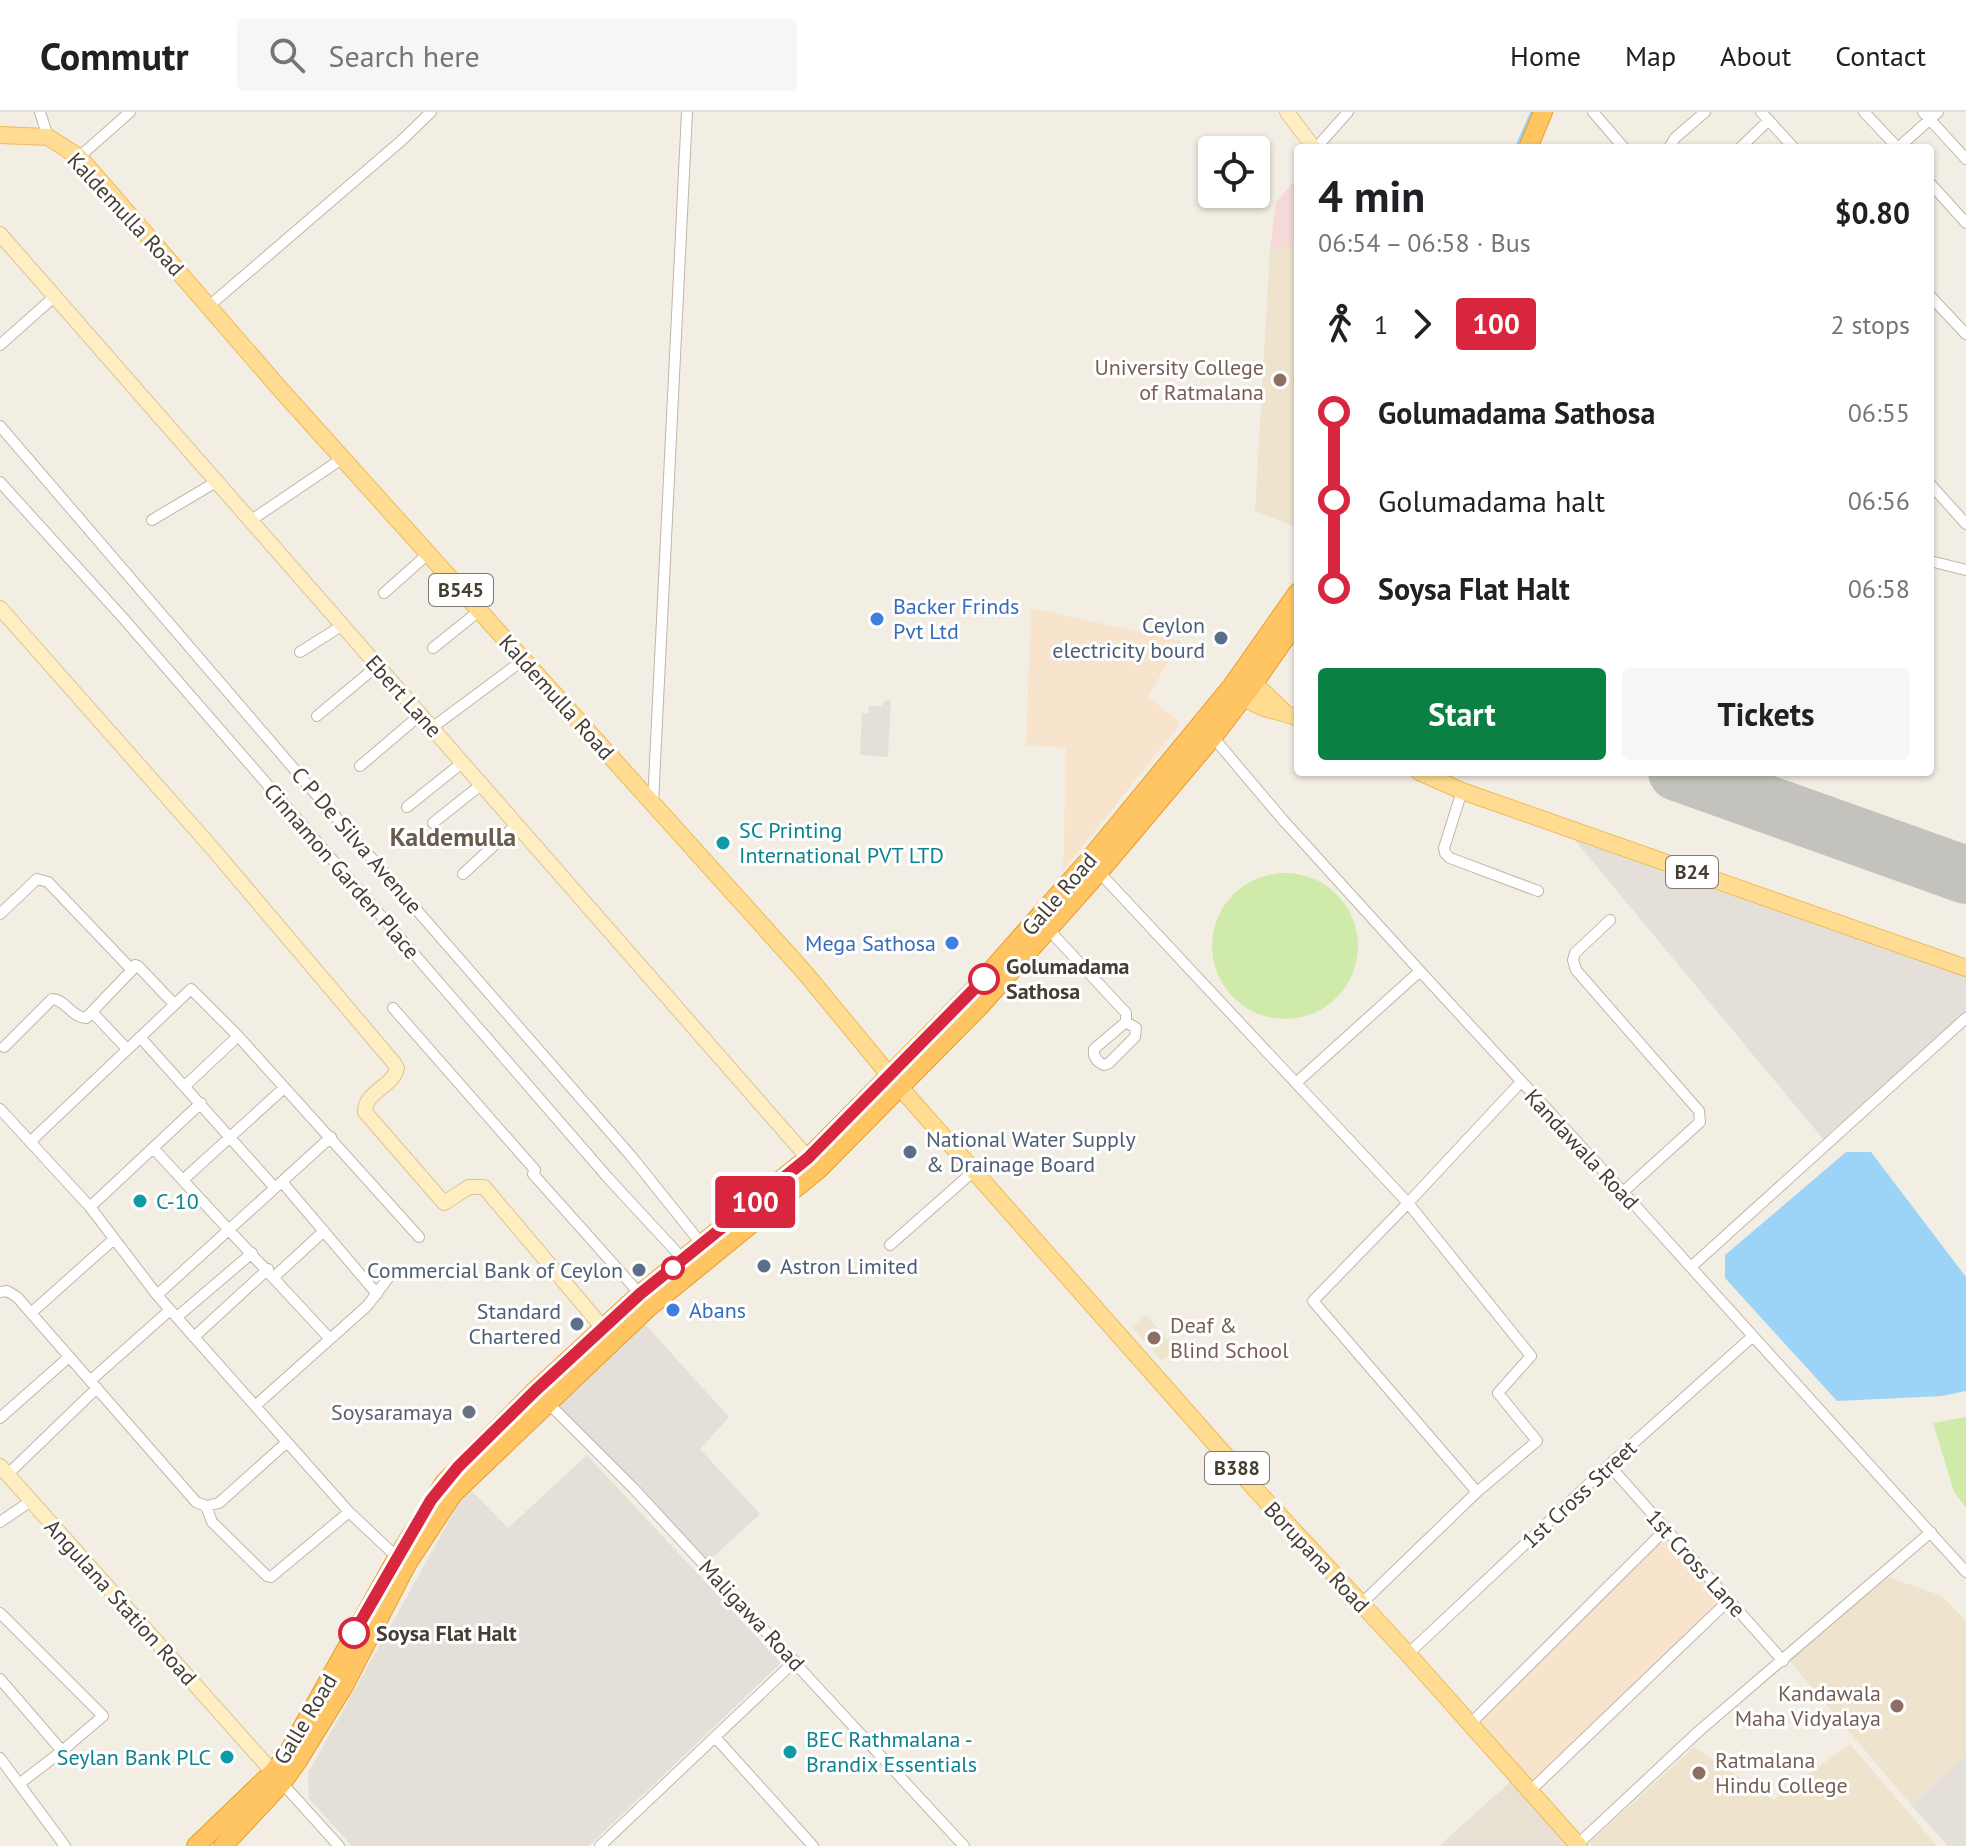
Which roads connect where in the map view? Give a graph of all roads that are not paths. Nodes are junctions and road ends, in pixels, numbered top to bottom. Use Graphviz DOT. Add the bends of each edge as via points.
graph roads {
  1 [pos="40,112"];
  2 [pos="130,112"];
  3 [pos="431,112"];
  4 [pos="687,112"];
  5 [pos="1287,112"];
  6 [pos="1348,112"];
  7 [pos="1530,112"];
  8 [pos="1543,112"];
  9 [pos="1593,112"];
  10 [pos="1705,112"];
  11 [pos="1864,112"];
  12 [pos="1930,114"];
  13 [pos="1765,116"];
  14 [pos="0,135"];
  15 [pos="48,137"];
  16 [pos="1312,144"];
  17 [pos="1319,144"];
  18 [pos="1517,144"];
  19 [pos="1530,144"];
  20 [pos="1621,144"];
  21 [pos="1671,144"];
  22 [pos="1743,144"];
  23 [pos="1790,144"];
  24 [pos="1894,144"];
  25 [pos="1902,144"];
  26 [pos="79,157"];
  27 [pos="1966,159"];
  28 [pos="1934,187"];
  29 [pos="1966,223"];
  30 [pos="0,234"];
  31 [pos="54,297"];
  32 [pos="1934,300"];
  33 [pos="209,306"];
  34 [pos="1966,313"];
  35 [pos="1956,323"];
  36 [pos="1966,334"];
  37 [pos="0,345"];
  38 [pos="0,426"];
  39 [pos="343,458"];
  40 [pos="0,482"];
  41 [pos="216,482"];
  42 [pos="1934,488"];
  43 [pos="152,520"];
  44 [pos="250,521"];
  45 [pos="1966,524"];
  46 [pos="428,554"];
  47 [pos="1934,562"];
  48 [pos="1966,570"];
  49 [pos="384,593"];
  50 [pos="1294,599"];
  51 [pos="0,608"];
  52 [pos="479,611"];
  53 [pos="343,625"];
  54 [pos="1294,625"];
  55 [pos="433,648"];
  56 [pos="300,652"];
  57 [pos="523,660"];
  58 [pos="377,666"];
  59 [pos="1243,685"];
  60 [pos="420,715"];
  61 [pos="317,716"];
  62 [pos="1292,716"];
  63 [pos="433,727"];
  64 [pos="1206,731"];
  65 [pos="463,762"];
  66 [pos="360,766"];
  67 [pos="1428,776"];
  68 [pos="482,784"];
  69 [pos="1462,791"];
  70 [pos="653,803"];
  71 [pos="407,807"];
  72 [pos="433,823"];
  73 [pos="517,824"];
  74 [pos="1099,872"];
  75 [pos="463,874"];
  76 [pos="1538,891"];
  77 [pos="0,914"];
  78 [pos="1610,920"];
  79 [pos="1049,930"];
  80 [pos="1966,968"];
  81 [pos="132,970"];
  82 [pos="1420,971"];
  83 [pos="174,1004"];
  84 [pos="393,1008"];
  85 [pos="92,1012"];
  86 [pos="1966,1018"];
  87 [pos="1126,1022"];
  88 [pos="238,1036"];
  89 [pos="140,1037"];
  90 [pos="4,1047"];
  91 [pos="127,1049"];
  92 [pos="895,1081"];
  93 [pos="1296,1083"];
  94 [pos="1520,1083"];
  95 [pos="185,1086"];
  96 [pos="284,1088"];
  97 [pos="201,1103"];
  98 [pos="0,1109"];
  99 [pos="232,1137"];
  100 [pos="331,1137"];
  101 [pos="30,1142"];
  102 [pos="153,1148"];
  103 [pos="808,1158"];
  104 [pos="975,1170"];
  105 [pos="183,1180"];
  106 [pos="278,1185"];
  107 [pos="1623,1192"];
  108 [pos="1408,1203"];
  109 [pos="90,1207"];
  110 [pos="230,1229"];
  111 [pos="324,1231"];
  112 [pos="419,1237"];
  113 [pos="114,1239"];
  114 [pos="890,1245"];
  115 [pos="706,1250"];
  116 [pos="252,1253"];
  117 [pos="683,1259"];
  118 [pos="1691,1267"];
  119 [pos="271,1273"];
  120 [pos="392,1273"];
  121 [pos="0,1291"];
  122 [pos="377,1294"];
  123 [pos="640,1294"];
  124 [pos="157,1295"];
  125 [pos="31,1313"];
  126 [pos="173,1313"];
  127 [pos="603,1328"];
  128 [pos="1753,1336"];
  129 [pos="194,1337"];
  130 [pos="330,1339"];
  131 [pos="69,1357"];
  132 [pos="93,1384"];
  133 [pos="536,1390"];
  134 [pos="549,1404"];
  135 [pos="255,1406"];
  136 [pos="0,1418"];
  137 [pos="287,1442"];
  138 [pos="1609,1465"];
  139 [pos="4,1470"];
  140 [pos="1477,1492"];
  141 [pos="31,1501"];
  142 [pos="206,1506"];
  143 [pos="349,1512"];
  144 [pos="0,1522"];
  145 [pos="1666,1529"];
  146 [pos="1931,1532"];
  147 [pos="402,1561"];
  148 [pos="1966,1572"];
  149 [pos="1729,1600"];
  150 [pos="1361,1604"];
  151 [pos="0,1613"];
  152 [pos="1408,1654"];
  153 [pos="795,1661"];
  154 [pos="1783,1661"];
  155 [pos="0,1679"];
  156 [pos="1470,1724"];
  157 [pos="715,1737"];
  158 [pos="62,1751"];
  159 [pos="0,1758"];
  160 [pos="277,1778"];
  161 [pos="19,1784"];
  162 [pos="1530,1791"];
  163 [pos="1577,1845"];
  164 [pos="65,1846"];
  165 [pos="196,1846"];
  166 [pos="223,1846"];
  167 [pos="339,1846"];
  168 [pos="600,1846"];
  169 [pos="813,1846"];
  170 [pos="957,1846"];
  171 [pos="964,1846"];
  1 -- 15 [label="street"];
  2 -- 26 [label="street"];
  3 -- 33 [label="street"];
  4 -- 70 [label="street"];
  5 -- 16 [label="street"];
  6 -- 17 [label="street"];
  7 -- 18 [label="highway"];
  8 -- 19 [label="highway"];
  9 -- 20 [label="street"];
  10 -- 21 [label="street"];
  11 -- 24 [label="street"];
  12 -- 25 [label="street"];
  12 -- 27 [label="street"];
  13 -- 22 [label="street"];
  13 -- 23 [label="street"];
  14 -- 15 [label="main road, Kaldemulla Road"];
  15 -- 26 [label="main road, Kaldemulla Road / B545"];
  26 -- 33 [label="main road, Kaldemulla Road / B545"];
  28 -- 29 [label="street"];
  30 -- 31 [label="street, Ebert Lane"];
  31 -- 37 [label="street"];
  31 -- 41 [label="street, Ebert Lane"];
  32 -- 35 [label="street"];
  33 -- 39 [label="main road, Kaldemulla Road / B545"];
  34 -- 35 [label="street"];
  35 -- 36 [label="street"];
  38 -- 115 [label="street, C P De Silva Avenue" via="653,1181"];
  39 -- 44 [label="street"];
  39 -- 46 [label="main road, Kaldemulla Road / B545"];
  40 -- 117 [label="street, Cinnamon Garden Place"];
  41 -- 43 [label="street"];
  41 -- 44 [label="street, Ebert Lane"];
  42 -- 45 [label="street"];
  44 -- 53 [label="street, Ebert Lane"];
  46 -- 49 [label="street"];
  46 -- 52 [label="main road, Kaldemulla Road / B545"];
  47 -- 48 [label="street"];
  50 -- 59 [label="highway, Galle Road"];
  51 -- 127 [label="street" via="394,1063 394,1078 368,1100 365,1112 444,1203 469,1187 484,1187"];
  52 -- 55 [label="street"];
  52 -- 57 [label="main road, Kaldemulla Road / B545"];
  53 -- 56 [label="street"];
  53 -- 58 [label="street, Ebert Lane"];
  54 -- 59 [label="highway, Galle Road"];
  57 -- 63 [label="street"];
  57 -- 70 [label="main road, Kaldemulla Road / B545"];
  58 -- 60 [label="street, Ebert Lane"];
  58 -- 61 [label="street"];
  59 -- 62 [label="main road"];
  59 -- 64 [label="highway, Galle Road"];
  60 -- 63 [label="street, Ebert Lane"];
  60 -- 66 [label="street"];
  63 -- 65 [label="street, Ebert Lane"];
  64 -- 74 [label="highway, Galle Road"];
  64 -- 82 [label="street, Kandawala Road"];
  64 -- 92 [label="highway, Galle Road"];
  65 -- 68 [label="street, Ebert Lane"];
  65 -- 71 [label="street"];
  67 -- 69 [label="main road, B24"];
  68 -- 72 [label="street"];
  68 -- 73 [label="street, Ebert Lane"];
  69 -- 76 [label="street" via="1445,853"];
  69 -- 80 [label="main road, B24"];
  70 -- 92 [label="main road, Kaldemulla Road / B545"];
  73 -- 75 [label="street"];
  73 -- 103 [label="street, Ebert Lane"];
  74 -- 79 [label="highway, Galle Road"];
  74 -- 93 [label="street"];
  77 -- 81 [label="street" via="42,878"];
  78 -- 107 [label="street" via="1575,953 1576,970 1701,1117"];
  79 -- 87 [label="street" via="1126,1013"];
  79 -- 92 [label="highway, Galle Road" via="981,1005"];
  81 -- 83 [label="street" via="138,966"];
  81 -- 85 [label="street"];
  82 -- 93 [label="street"];
  82 -- 94 [label="street, Kandawala Road"];
  83 -- 88 [label="street" via="191,989"];
  83 -- 89 [label="street"];
  84 -- 123 [label="street"];
  85 -- 90 [label="street" via="80,1017 52,999"];
  85 -- 91 [label="street"];
  86 -- 118 [label="street"];
  87 -- 87 [label="street" via="1136,1028 1135,1037 1109,1063 1099,1063 1094,1049"];
  88 -- 95 [label="street"];
  88 -- 96 [label="street"];
  89 -- 91 [label="street"];
  89 -- 95 [label="street"];
  91 -- 101 [label="street"];
  92 -- 103 [label="highway, Galle Road"];
  92 -- 104 [label="main road, Borupana Road / B388"];
  92 -- 115 [label="highway, Galle Road" via="819,1169"];
  93 -- 108 [label="street"];
  94 -- 107 [label="street, Kandawala Road"];
  94 -- 108 [label="street"];
  95 -- 97 [label="street"];
  96 -- 99 [label="street"];
  96 -- 100 [label="street"];
  97 -- 99 [label="street"];
  97 -- 102 [label="street"];
  98 -- 101 [label="street"];
  99 -- 105 [label="street"];
  99 -- 106 [label="street"];
  100 -- 106 [label="street"];
  100 -- 112 [label="street"];
  101 -- 109 [label="street"];
  102 -- 105 [label="street"];
  102 -- 109 [label="street"];
  103 -- 115 [label="highway, Galle Road"];
  104 -- 114 [label="street"];
  104 -- 150 [label="main road, Borupana Road / B388"];
  105 -- 110 [label="street"];
  106 -- 110 [label="street"];
  106 -- 111 [label="street"];
  107 -- 118 [label="street, Kandawala Road"];
  108 -- 140 [label="street" via="1531,1356 1498,1393 1537,1441"];
  108 -- 140 [label="street" via="1313,1301"];
  109 -- 113 [label="street"];
  110 -- 116 [label="street"];
  110 -- 124 [label="street"];
  111 -- 119 [label="street"];
  111 -- 122 [label="street"];
  113 -- 124 [label="street"];
  113 -- 125 [label="street"];
  115 -- 117 [label="highway, Galle Road"];
  115 -- 134 [label="highway, Galle Road"];
  116 -- 119 [label="street"];
  116 -- 126 [label="street"];
  117 -- 123 [label="highway, Galle Road"];
  118 -- 128 [label="street, Kandawala Road"];
  119 -- 129 [label="street"];
  119 -- 130 [label="street"];
  120 -- 122 [label="street"];
  121 -- 125 [label="street" via="11,1292"];
  122 -- 130 [label="street"];
  123 -- 127 [label="highway, Galle Road"];
  124 -- 126 [label="street"];
  125 -- 131 [label="street"];
  126 -- 129 [label="street"];
  126 -- 132 [label="street"];
  127 -- 133 [label="highway, Galle Road"];
  128 -- 138 [label="street, 1st Cross Street"];
  128 -- 146 [label="street, Kandawala Road"];
  129 -- 135 [label="street"];
  130 -- 135 [label="street"];
  131 -- 132 [label="street"];
  131 -- 136 [label="street"];
  132 -- 139 [label="street"];
  132 -- 142 [label="street" via="196,1502"];
  133 -- 134 [label="street, Maligawa Road"];
  133 -- 147 [label="highway, Galle Road" via="444,1483"];
  134 -- 147 [label="highway, Galle Road" via="453,1494"];
  134 -- 153 [label="street, Maligawa Road"];
  135 -- 137 [label="street"];
  137 -- 142 [label="street" via="219,1503"];
  137 -- 143 [label="street"];
  138 -- 145 [label="street, 1st Cross Lane"];
  138 -- 152 [label="street, 1st Cross Street"];
  139 -- 141 [label="street, Angulana Station Road"];
  140 -- 150 [label="street"];
  141 -- 144 [label="street"];
  141 -- 160 [label="street, Angulana Station Road"];
  142 -- 143 [label="street" via="212,1522 271,1577"];
  143 -- 147 [label="street"];
  145 -- 149 [label="street, 1st Cross Lane"];
  145 -- 156 [label="street"];
  146 -- 148 [label="street, Kandawala Road"];
  146 -- 154 [label="street"];
  147 -- 160 [label="highway, Galle Road"];
  149 -- 154 [label="street, 1st Cross Lane"];
  149 -- 162 [label="street"];
  150 -- 152 [label="main road, Borupana Road / B388"];
  151 -- 158 [label="street" via="102,1713"];
  152 -- 156 [label="main road, Borupana Road / B388"];
  153 -- 157 [label="street"];
  153 -- 170 [label="street"];
  153 -- 171 [label="street, Maligawa Road"];
  154 -- 163 [label="street"];
  155 -- 158 [label="street"];
  156 -- 162 [label="main road, Borupana Road / B388"];
  157 -- 168 [label="street"];
  157 -- 169 [label="street"];
  158 -- 161 [label="street"];
  159 -- 161 [label="street"];
  160 -- 165 [label="highway, Galle Road"];
  160 -- 166 [label="highway, Galle Road"];
  160 -- 167 [label="street"];
  161 -- 164 [label="street"];
  162 -- 163 [label="main road, Borupana Road / B388"];
}
